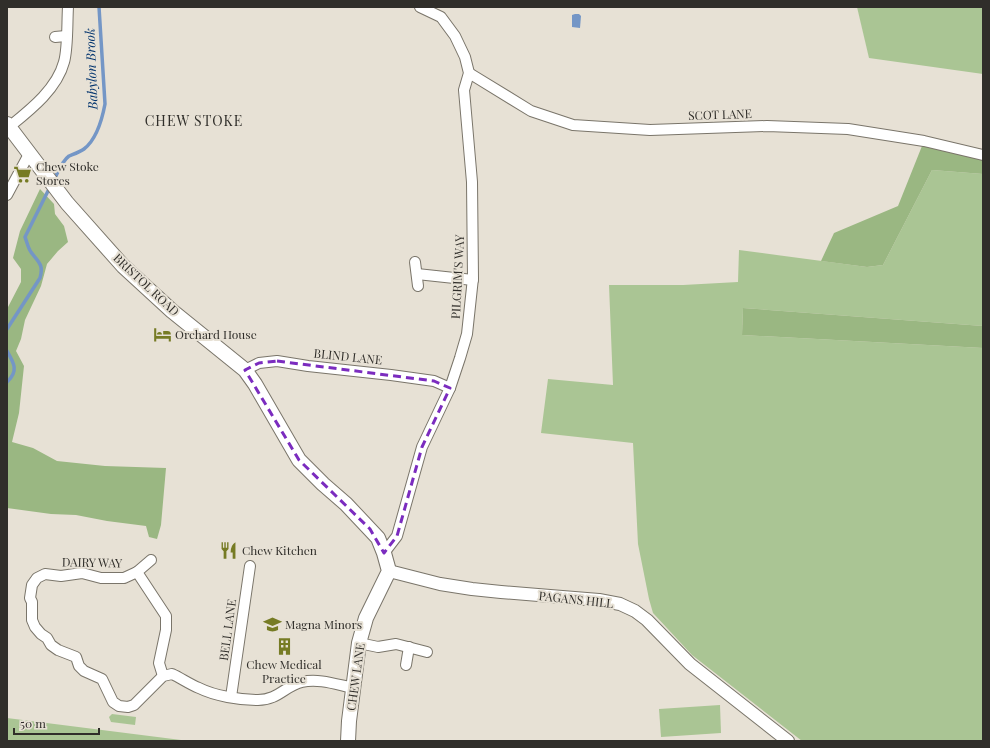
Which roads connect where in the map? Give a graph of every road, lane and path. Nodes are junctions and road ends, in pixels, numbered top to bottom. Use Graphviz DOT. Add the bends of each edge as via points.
graph roads {
  1 [pos="68,7"];
  2 [pos="420,7"];
  3 [pos="66,36"];
  4 [pos="55,37"];
  5 [pos="469,74"];
  6 [pos="8,126"];
  7 [pos="29,154"];
  8 [pos="983,155"];
  9 [pos="7,196"];
  10 [pos="415,262"];
  11 [pos="417,274"];
  12 [pos="473,280"];
  13 [pos="418,286"];
  14 [pos="244,370"];
  15 [pos="450,388"];
  16 [pos="384,553"];
  17 [pos="151,560"];
  18 [pos="250,566"];
  19 [pos="389,571"];
  20 [pos="137,572"];
  21 [pos="359,643"];
  22 [pos="409,647"];
  23 [pos="427,652"];
  24 [pos="406,665"];
  25 [pos="164,676"];
  26 [pos="354,688"];
  27 [pos="231,697"];
  28 [pos="348,741"];
  29 [pos="788,741"];
  1 -- 3 [label="street"];
  2 -- 5 [label="street, PILGRIM'S WAY" via="441,17 455,36 465,57"];
  3 -- 4 [label="street"];
  3 -- 6 [label="street" via="65,58 60,74 30,110"];
  5 -- 8 [label="street, SCOT LANE" via="531,111 573,125 650,130 767,126 848,129 924,141"];
  5 -- 12 [label="street, PILGRIM'S WAY" via="464,90 472,182"];
  6 -- 7 [label="main road, BRISTOL ROAD"];
  7 -- 9 [label="street"];
  7 -- 14 [label="main road, BRISTOL ROAD" via="123,266"];
  10 -- 11 [label="street"];
  11 -- 12 [label="street"];
  11 -- 13 [label="street"];
  12 -- 15 [label="street, PILGRIM'S WAY" via="467,334"];
  14 -- 15 [label="street, BLIND LANE" via="259,363 277,361 434,381"];
  14 -- 16 [label="main road, BRISTOL ROAD" via="255,384 299,460 370,528 378,538"];
  15 -- 16 [label="street, PILGRIM'S WAY" via="422,447 397,536"];
  16 -- 19 [label="main road, BRISTOL ROAD"];
  17 -- 20 [label="street, DAIRY WAY"];
  18 -- 27 [label="street, BELL LANE"];
  19 -- 21 [label="main road, CHEW LANE" via="366,618"];
  19 -- 29 [label="street, PAGANS HILL" via="466,588 620,604 647,620 690,664"];
  20 -- 25 [label="street, DAIRY WAY" via="166,616 166,630 159,663"];
  20 -- 25 [label="street, DAIRY WAY" via="124,578 101,578 82,573 61,576 45,574 37,578 32,585 32,620 51,645 76,657 84,671 102,679 113,702 120,706 134,705"];
  21 -- 22 [label="street" via="378,647 396,644"];
  21 -- 26 [label="main road, CHEW LANE"];
  22 -- 23 [label="street"];
  22 -- 24 [label="street"];
  25 -- 27 [label="street" via="172,674 198,688 216,695"];
  26 -- 27 [label="street" via="321,682 302,682 275,698 258,700"];
  26 -- 28 [label="main road, CHEW LANE"];
}
